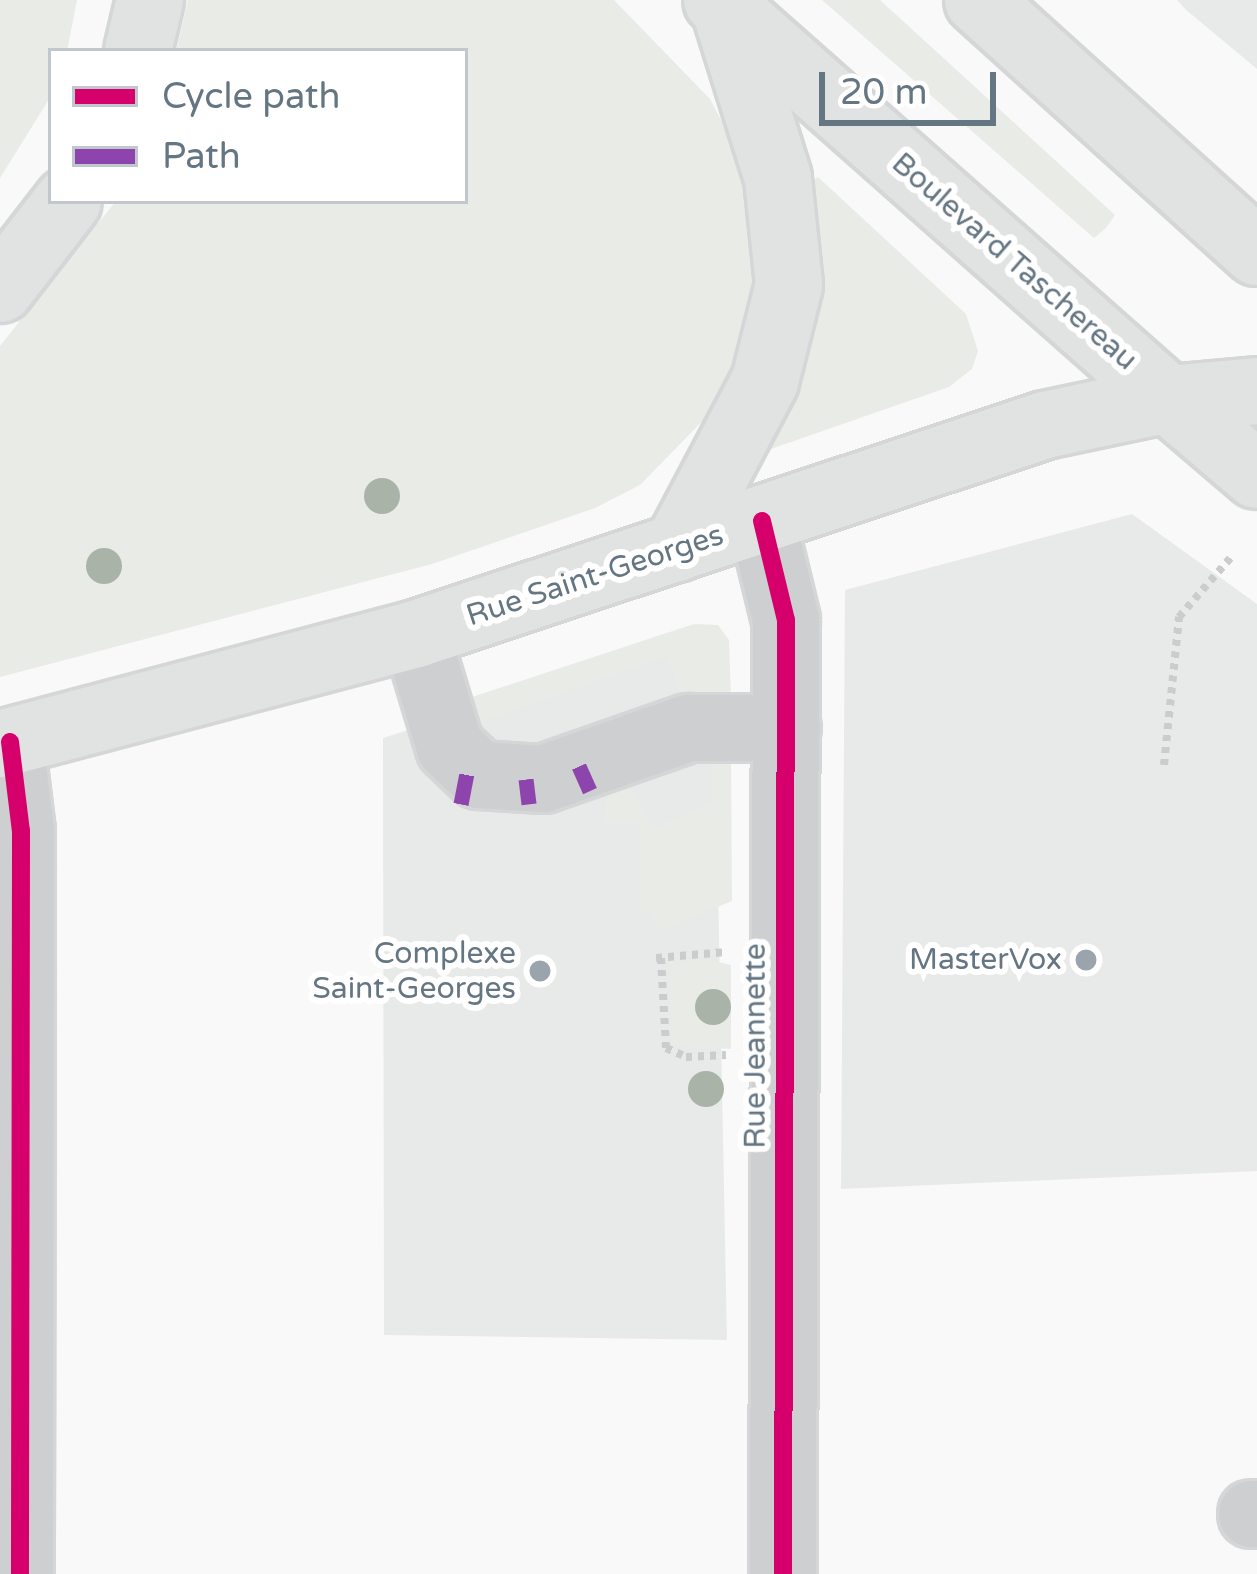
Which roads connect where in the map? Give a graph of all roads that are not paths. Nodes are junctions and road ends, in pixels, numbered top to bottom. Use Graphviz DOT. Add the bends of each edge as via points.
graph roads {
  1 [pos="151,0"];
  2 [pos="721,3"];
  3 [pos="997,11"];
  4 [pos="139,48"];
  5 [pos="66,204"];
  6 [pos="1257,253"];
  7 [pos="0,289"];
  8 [pos="1257,391"];
  9 [pos="1168,399"];
  10 [pos="1257,475"];
  11 [pos="762,520"];
  12 [pos="677,548"];
  13 [pos="416,634"];
  14 [pos="788,728"];
  15 [pos="5,743"];
  16 [pos="20,1574"];
  17 [pos="783,1574"];
  1 -- 4 [label="main road"];
  2 -- 9 [label="main road, Boulevard Taschereau"];
  2 -- 12 [label="main road" via="778,178 789,285 765,381"];
  3 -- 6 [label="main road"];
  5 -- 7 [label="main road"];
  8 -- 9 [label="main road, Rue Saint-Georges"];
  9 -- 10 [label="main road, Boulevard Taschereau"];
  9 -- 11 [label="main road, Rue Saint-Georges" via="1045,424"];
  11 -- 12 [label="main road, Rue Saint-Georges"];
  11 -- 14 [label="street, Rue Jeannette" via="786,620"];
  12 -- 13 [label="main road, Rue Saint-Georges"];
  13 -- 14 [label="street" via="450,747 479,775 543,778 689,728"];
  13 -- 15 [label="main road, Rue Saint-Georges"];
  14 -- 17 [label="street, Rue Jeannette"];
  15 -- 16 [label="street" via="21,831"];
}
